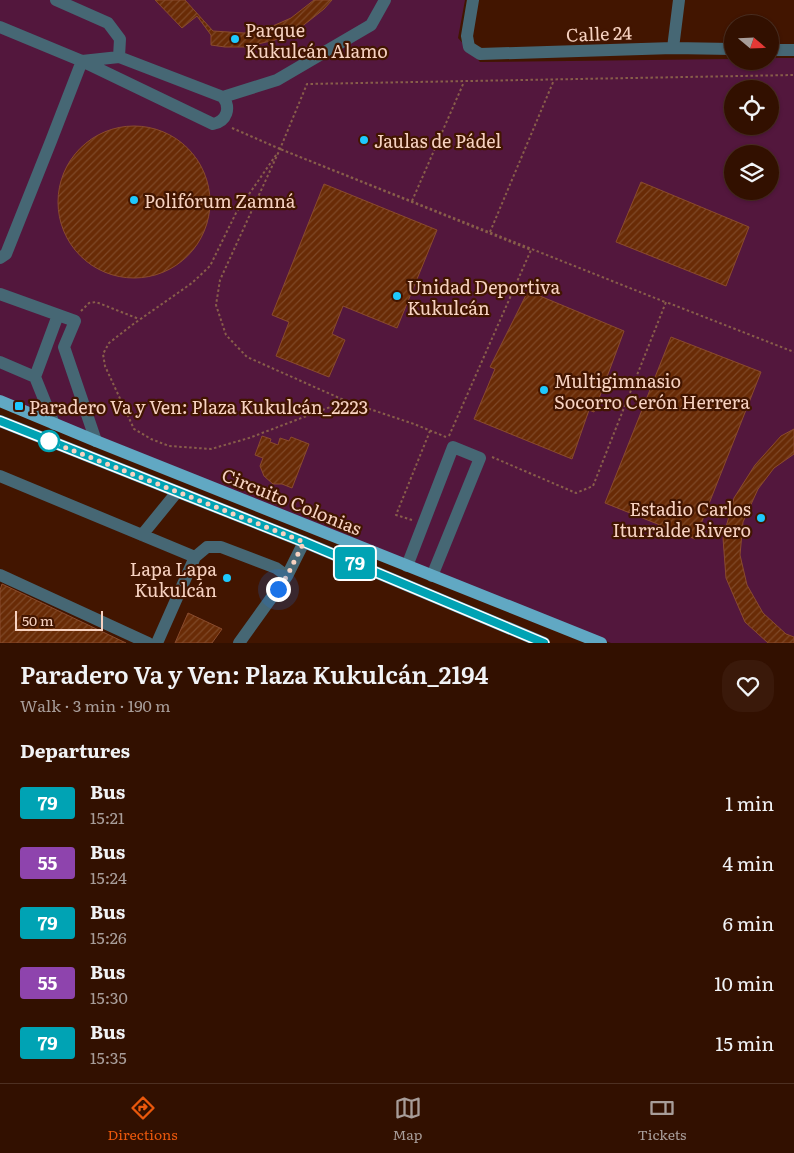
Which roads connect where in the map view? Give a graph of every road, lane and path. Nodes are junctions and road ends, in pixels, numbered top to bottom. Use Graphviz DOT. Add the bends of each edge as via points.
graph roads {
  1 [pos="385,0"];
  2 [pos="473,0"];
  3 [pos="679,0"];
  4 [pos="59,1"];
  5 [pos="0,27"];
  6 [pos="673,48"];
  7 [pos="724,49"];
  8 [pos="779,50"];
  9 [pos="794,50"];
  10 [pos="119,57"];
  11 [pos="82,61"];
  12 [pos="794,75"];
  13 [pos="554,80"];
  14 [pos="464,82"];
  15 [pos="223,96"];
  16 [pos="220,122"];
  17 [pos="280,149"];
  18 [pos="412,202"];
  19 [pos="490,232"];
  20 [pos="0,258"];
  21 [pos="0,294"];
  22 [pos="666,302"];
  23 [pos="58,315"];
  24 [pos="139,319"];
  25 [pos="75,321"];
  26 [pos="794,352"];
  27 [pos="0,362"];
  28 [pos="35,377"];
  29 [pos="0,401"];
  30 [pos="346,401"];
  31 [pos="0,421"];
  32 [pos="54,424"];
  33 [pos="430,430"];
  34 [pos="96,441"];
  35 [pos="484,454"];
  36 [pos="0,476"];
  37 [pos="177,492"];
  38 [pos="424,523"];
  39 [pos="142,535"];
  40 [pos="304,542"];
  41 [pos="368,551"];
  42 [pos="195,557"];
  43 [pos="362,566"];
  44 [pos="407,566"];
  45 [pos="0,575"];
  46 [pos="287,576"];
  47 [pos="432,576"];
  48 [pos="148,643"];
  49 [pos="157,643"];
  50 [pos="239,643"];
  51 [pos="544,643"];
  52 [pos="600,643"];
  1 -- 15 [label="street" via="371,26 278,80"];
  2 -- 6 [label="street, Calle 24" via="466,36 469,46 480,54"];
  3 -- 6 [label="street"];
  4 -- 10 [label="street" via="108,23 120,39"];
  5 -- 11 [label="street"];
  6 -- 7 [label="street, Calle 24"];
  8 -- 9 [label="street"];
  10 -- 11 [label="street"];
  10 -- 15 [label="street"];
  11 -- 16 [label="street" via="213,124"];
  11 -- 20 [label="street" via="6,254"];
  12 -- 13 [label="path"];
  13 -- 14 [label="path"];
  13 -- 19 [label="path"];
  14 -- 17 [label="path" via="308,84"];
  14 -- 18 [label="path"];
  15 -- 16 [label="street" via="227,109"];
  16 -- 17 [label="path"];
  17 -- 18 [label="path"];
  17 -- 24 [label="path" via="236,213 210,266 192,283"];
  17 -- 30 [label="path" via="220,280 216,304 226,335 247,357"];
  17 -- 33 [label="path" via="531,250 448,438"];
  18 -- 19 [label="path"];
  19 -- 22 [label="path"];
  21 -- 23 [label="street"];
  22 -- 26 [label="path"];
  22 -- 35 [label="path" via="593,486 576,493"];
  23 -- 25 [label="street"];
  23 -- 28 [label="street"];
  24 -- 25 [label="path" via="89,302"];
  24 -- 30 [label="path" via="109,343 103,354 105,366 134,429 151,439 169,446 211,449"];
  25 -- 34 [label="street" via="64,347"];
  27 -- 28 [label="street"];
  28 -- 32 [label="street"];
  29 -- 32 [label="main road, Circuito Colonias"];
  30 -- 33 [label="path"];
  31 -- 37 [label="main road, Circuito Colonias"];
  32 -- 34 [label="main road, Circuito Colonias"];
  33 -- 38 [label="path" via="396,515"];
  34 -- 41 [label="main road, Circuito Colonias"];
  36 -- 39 [label="street"];
  37 -- 39 [label="street"];
  37 -- 40 [label="main road, Circuito Colonias"];
  38 -- 44 [label="street"];
  38 -- 47 [label="street" via="453,447 480,458"];
  39 -- 42 [label="street"];
  40 -- 43 [label="main road, Circuito Colonias"];
  40 -- 46 [label="street"];
  41 -- 43 [label="main road"];
  41 -- 44 [label="main road, Circuito Colonias"];
  42 -- 46 [label="street" via="207,547 221,547 276,568"];
  42 -- 49 [label="street"];
  43 -- 51 [label="main road, Circuito Colonias"];
  44 -- 47 [label="main road, Circuito Colonias"];
  45 -- 48 [label="street"];
  46 -- 50 [label="street"];
  47 -- 52 [label="main road, Circuito Colonias"];
}
